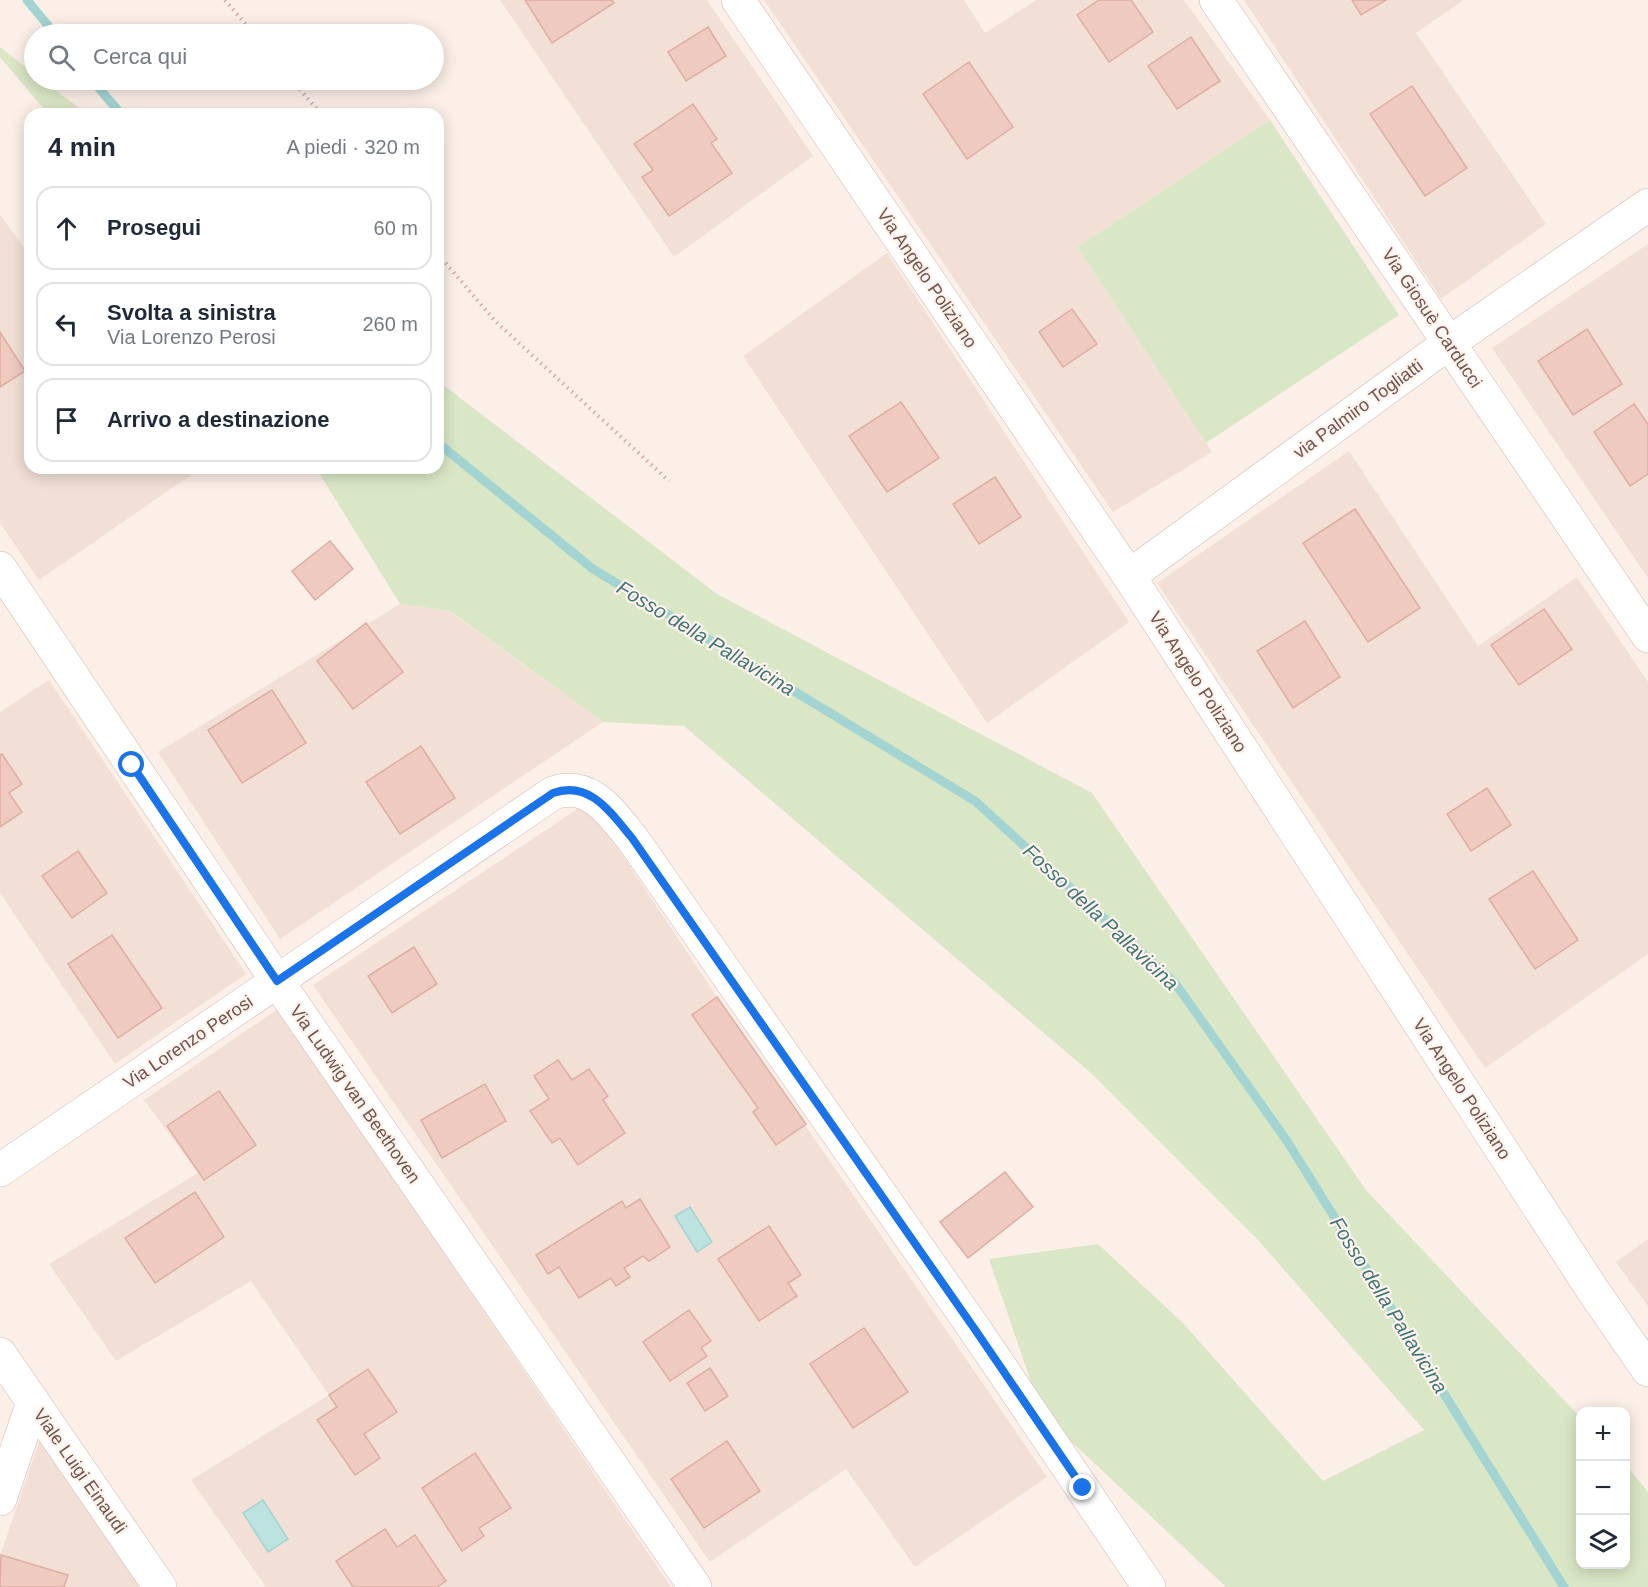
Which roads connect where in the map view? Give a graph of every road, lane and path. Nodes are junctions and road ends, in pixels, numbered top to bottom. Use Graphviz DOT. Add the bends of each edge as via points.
graph roads {
  1 [pos="225,0"];
  2 [pos="738,0"];
  3 [pos="1216,0"];
  4 [pos="245,24"];
  5 [pos="301,90"];
  6 [pos="316,108"];
  7 [pos="1648,205"];
  8 [pos="444,261"];
  9 [pos="1449,343"];
  10 [pos="669,481"];
  11 [pos="0,568"];
  12 [pos="1129,576"];
  13 [pos="1648,636"];
  14 [pos="277,981"];
  15 [pos="0,1170"];
  16 [pos="0,1354"];
  17 [pos="1648,1370"];
  18 [pos="33,1402"];
  19 [pos="0,1499"];
  20 [pos="160,1587"];
  21 [pos="695,1587"];
  22 [pos="1149,1587"];
  1 -- 4 [label="path"];
  2 -- 12 [label="street, Via Angelo Poliziano"];
  3 -- 9 [label="street, Via Giosuè Carducci"];
  5 -- 6 [label="path"];
  7 -- 9 [label="street, via Palmiro Togliatti"];
  8 -- 10 [label="path" via="495,321"];
  9 -- 12 [label="street, via Palmiro Togliatti"];
  9 -- 13 [label="street, Via Giosuè Carducci"];
  11 -- 14 [label="street, Via Ludwig van Beethoven"];
  12 -- 17 [label="street, Via Angelo Poliziano"];
  14 -- 15 [label="street, Via Lorenzo Perosi"];
  14 -- 21 [label="street, Via Ludwig van Beethoven"];
  14 -- 22 [label="street, Via Lorenzo Perosi" via="553,793 572,789 602,802 632,838 969,1321"];
  16 -- 18 [label="street, Viale Luigi Einaudi"];
  18 -- 19 [label="street"];
  18 -- 20 [label="street, Viale Luigi Einaudi"];
}
